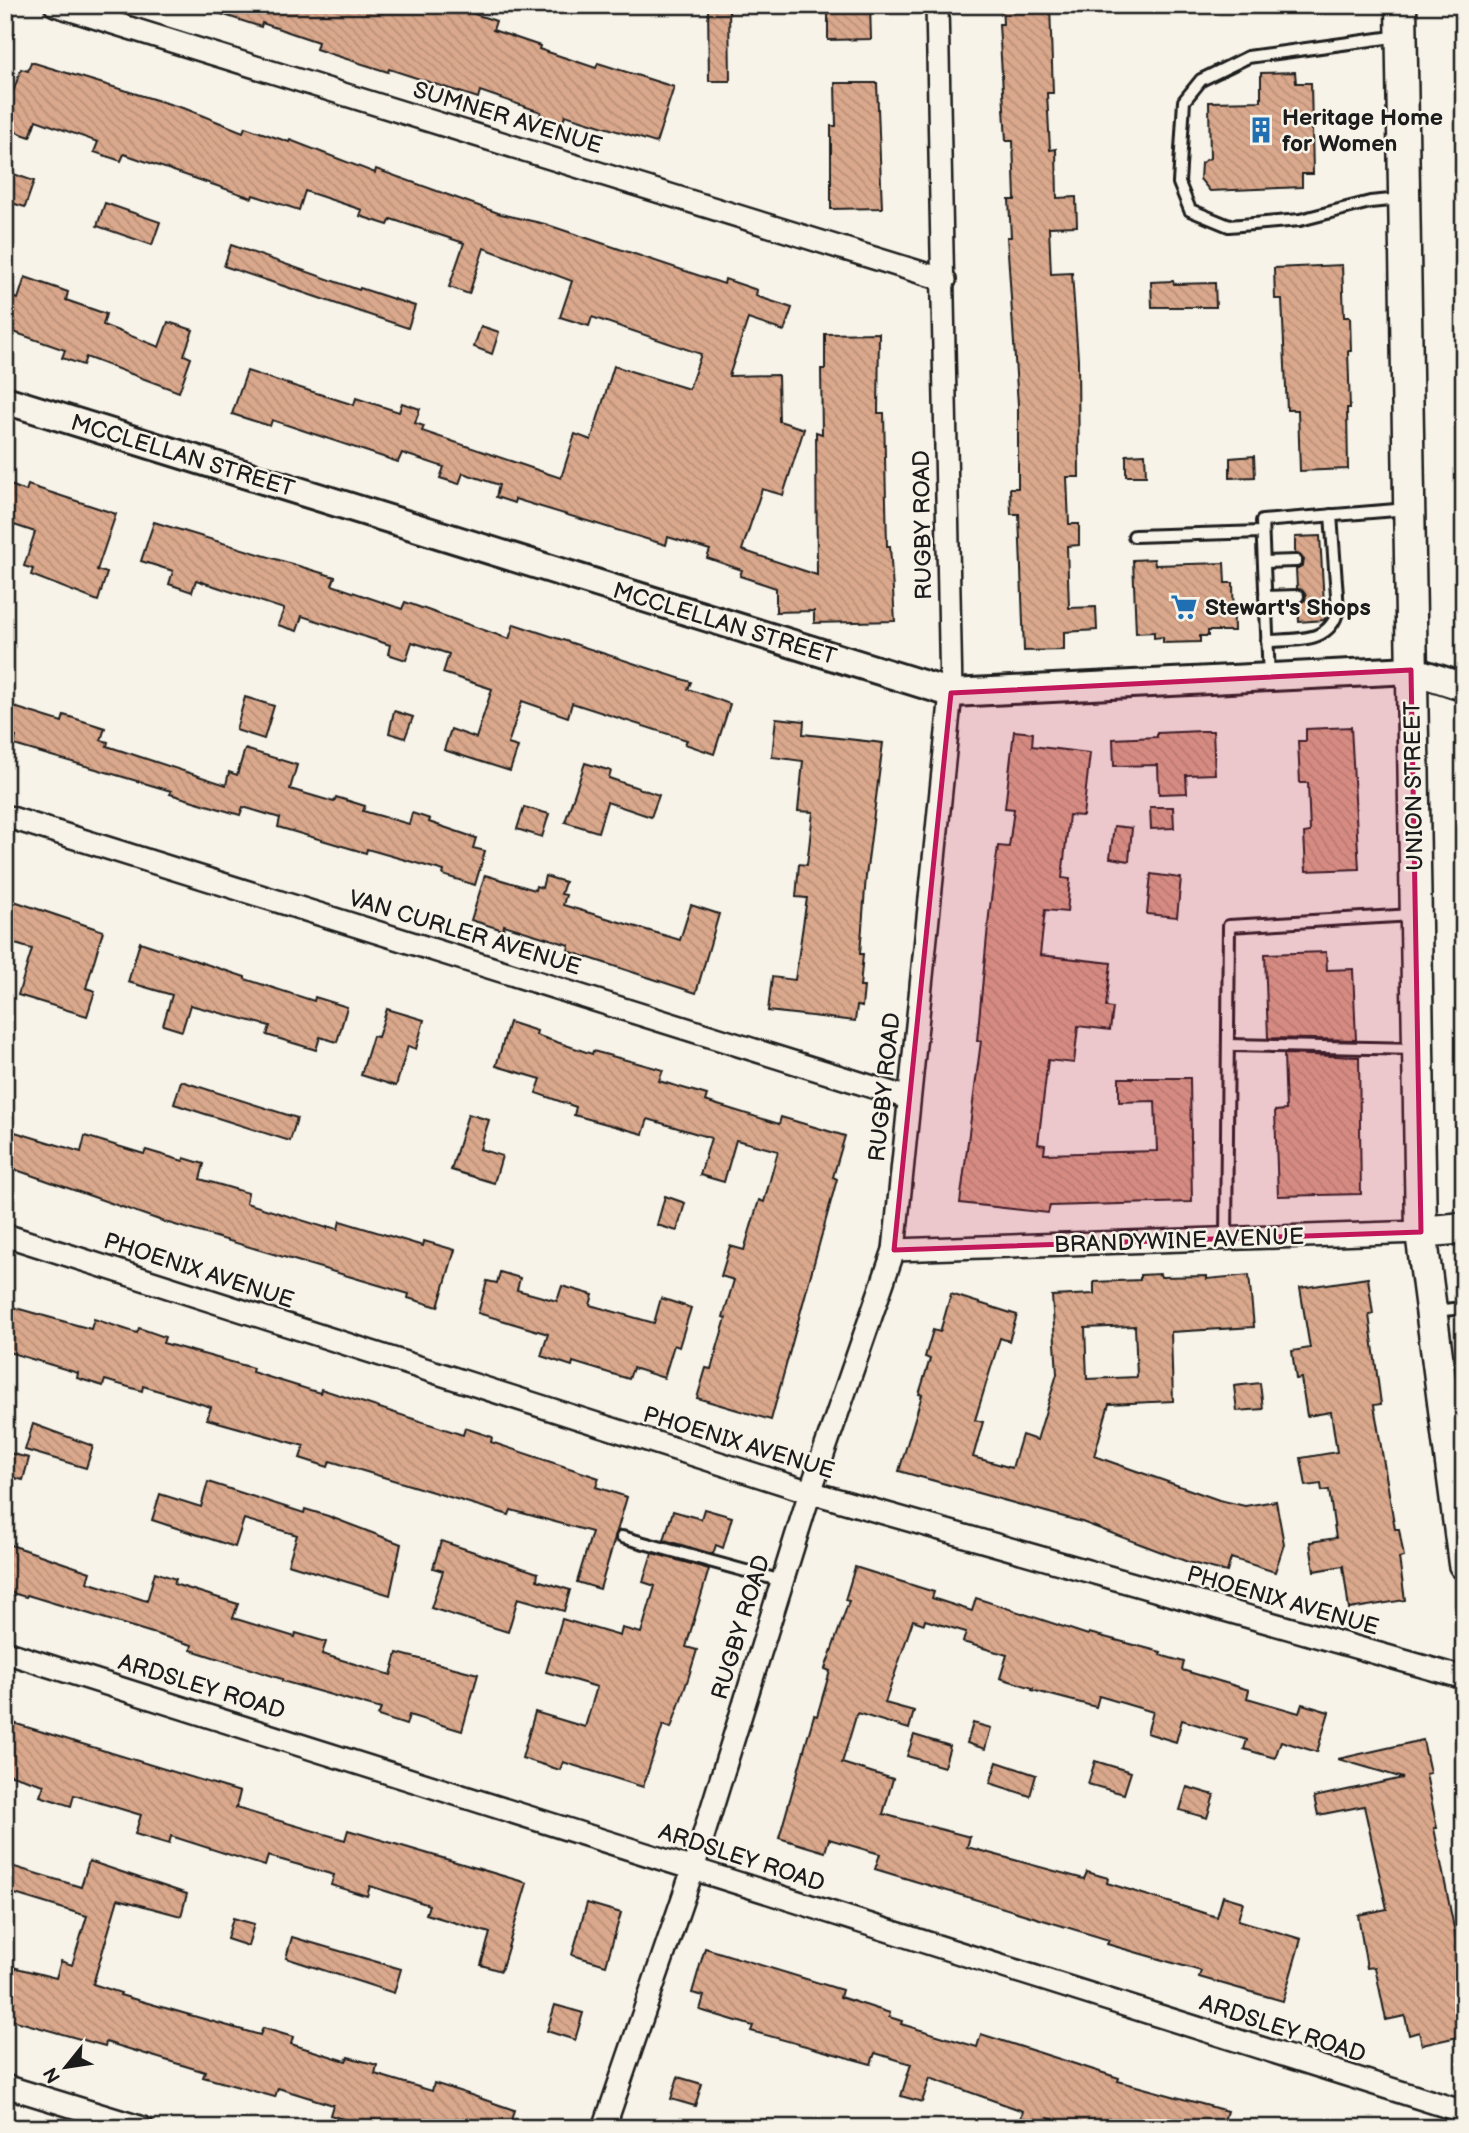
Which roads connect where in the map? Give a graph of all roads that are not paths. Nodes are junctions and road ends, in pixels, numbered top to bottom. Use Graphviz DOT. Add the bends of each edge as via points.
graph roads {
  1 [pos="55,5"];
  2 [pos="937,5"];
  3 [pos="1401,5"];
  4 [pos="1401,36"];
  5 [pos="1404,199"];
  6 [pos="945,280"];
  7 [pos="5,400"];
  8 [pos="1408,509"];
  9 [pos="1331,515"];
  10 [pos="1262,532"];
  11 [pos="1134,536"];
  12 [pos="1335,559"];
  13 [pos="1322,560"];
  14 [pos="1296,561"];
  15 [pos="1264,562"];
  16 [pos="1337,594"];
  17 [pos="1323,595"];
  18 [pos="1298,596"];
  19 [pos="1265,597"];
  20 [pos="1267,641"];
  21 [pos="1411,670"];
  22 [pos="1269,677"];
  23 [pos="1464,687"];
  24 [pos="951,692"];
  25 [pos="5,816"];
  26 [pos="1416,915"];
  27 [pos="1228,1045"];
  28 [pos="1418,1049"];
  29 [pos="908,1098"];
  30 [pos="1464,1228"];
  31 [pos="1421,1232"];
  32 [pos="5,1236"];
  33 [pos="1226,1239"];
  34 [pos="894,1250"];
  35 [pos="1464,1308"];
  36 [pos="1433,1311"];
  37 [pos="810,1492"];
  38 [pos="622,1537"];
  39 [pos="1464,1564"];
  40 [pos="782,1581"];
  41 [pos="5,1652"];
  42 [pos="1464,1678"];
  43 [pos="693,1869"];
  44 [pos="5,2086"];
  45 [pos="1464,2112"];
  46 [pos="143,2128"];
  47 [pos="604,2128"];
  1 -- 6 [label="street, SUMNER AVENUE"];
  2 -- 6 [label="street, RUGBY ROAD"];
  3 -- 4 [label="main road, UNION STREET"];
  4 -- 5 [label="main road, UNION STREET"];
  4 -- 5 [label="lane" via="1248,57 1201,80 1184,101 1179,183 1190,210 1229,226 1300,220 1370,202"];
  5 -- 8 [label="main road, UNION STREET"];
  6 -- 24 [label="street, RUGBY ROAD"];
  7 -- 24 [label="street, MCCLELLAN STREET"];
  8 -- 9 [label="lane"];
  8 -- 21 [label="main road, UNION STREET"];
  9 -- 10 [label="lane" via="1262,521"];
  9 -- 12 [label="lane"];
  10 -- 11 [label="lane"];
  10 -- 15 [label="lane"];
  12 -- 13 [label="lane"];
  12 -- 16 [label="lane"];
  14 -- 15 [label="lane"];
  15 -- 19 [label="lane"];
  16 -- 17 [label="lane"];
  16 -- 20 [label="lane" via="1338,609 1329,630 1308,638"];
  18 -- 19 [label="lane"];
  19 -- 20 [label="lane"];
  20 -- 22 [label="lane"];
  21 -- 22 [label="street, MCCLELLAN STREET"];
  21 -- 23 [label="street, MCCLELLAN STREET"];
  21 -- 26 [label="main road, UNION STREET"];
  22 -- 24 [label="street, MCCLELLAN STREET"];
  24 -- 29 [label="street, RUGBY ROAD"];
  25 -- 29 [label="street, VAN CURLER AVENUE"];
  26 -- 27 [label="lane" via="1229,926"];
  26 -- 28 [label="main road, UNION STREET"];
  27 -- 28 [label="lane"];
  27 -- 33 [label="lane"];
  28 -- 31 [label="main road, UNION STREET"];
  29 -- 34 [label="street, RUGBY ROAD"];
  30 -- 31 [label="main road, BRANDYWINE AVENUE"];
  31 -- 33 [label="street, BRANDYWINE AVENUE"];
  31 -- 36 [label="main road, UNION STREET"];
  32 -- 37 [label="street, PHOENIX AVENUE"];
  33 -- 34 [label="street, BRANDYWINE AVENUE"];
  34 -- 37 [label="street, RUGBY ROAD"];
  35 -- 36 [label="lane"];
  36 -- 39 [label="main road, UNION STREET" via="1451,1424"];
  37 -- 40 [label="street, RUGBY ROAD"];
  37 -- 42 [label="street, PHOENIX AVENUE"];
  38 -- 40 [label="lane"];
  40 -- 43 [label="street, RUGBY ROAD"];
  41 -- 43 [label="street, ARDSLEY ROAD"];
  43 -- 45 [label="street, ARDSLEY ROAD"];
  43 -- 47 [label="street, RUGBY ROAD"];
  44 -- 46 [label="street"];
}
